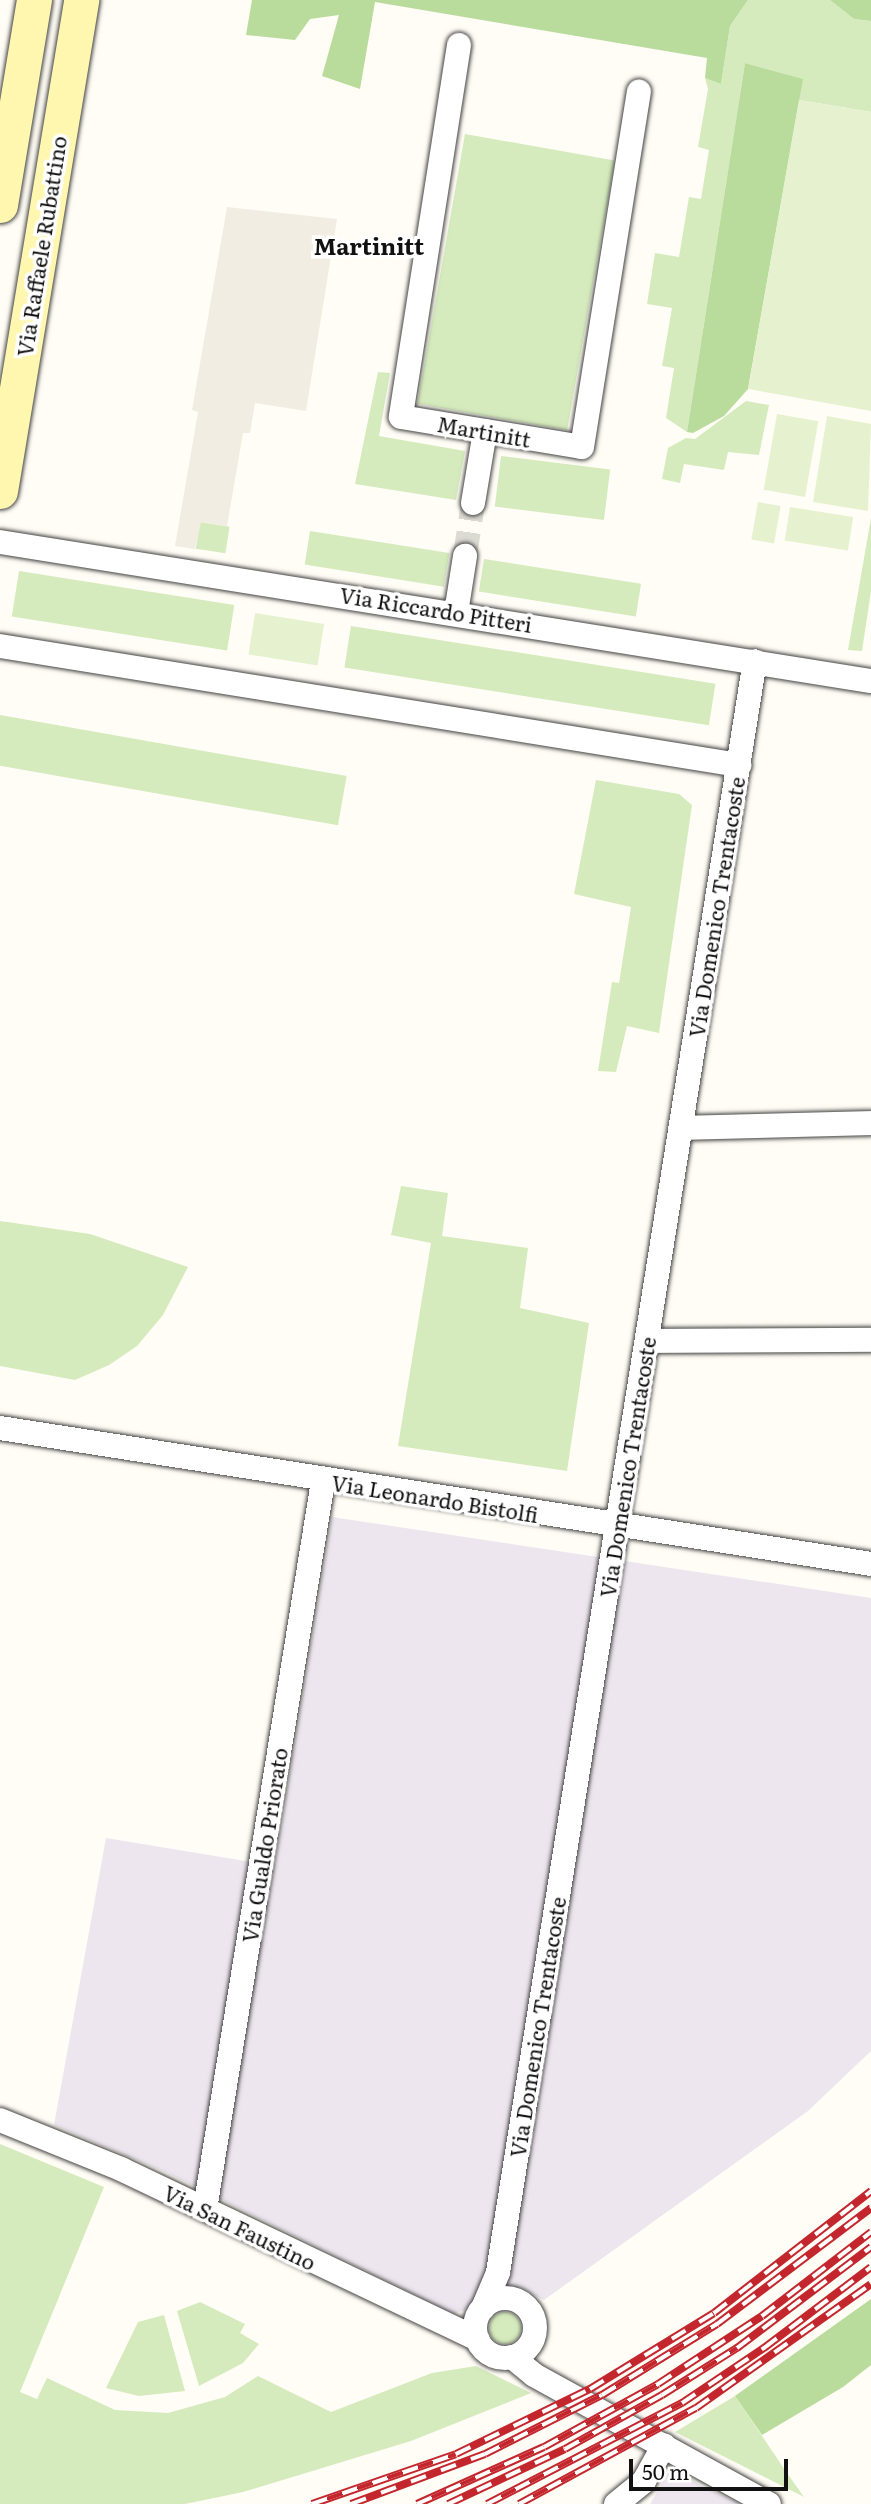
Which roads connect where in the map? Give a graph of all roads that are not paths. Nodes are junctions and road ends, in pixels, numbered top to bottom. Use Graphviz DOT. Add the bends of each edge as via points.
graph roads {
  1 [pos="34,0"];
  2 [pos="81,0"];
  3 [pos="459,45"];
  4 [pos="639,92"];
  5 [pos="0,205"];
  6 [pos="485,431"];
  7 [pos="0,491"];
  8 [pos="474,503"];
  9 [pos="0,542"];
  10 [pos="466,556"];
  11 [pos="456,613"];
  12 [pos="0,646"];
  13 [pos="755,662"];
  14 [pos="871,681"];
  15 [pos="739,765"];
  16 [pos="871,1123"];
  17 [pos="681,1128"];
  18 [pos="871,1340"];
  19 [pos="647,1341"];
  20 [pos="0,1428"];
  21 [pos="323,1481"];
  22 [pos="617,1526"];
  23 [pos="871,1564"];
  24 [pos="0,2120"];
  25 [pos="205,2209"];
  26 [pos="498,2272"];
  27 [pos="513,2299"];
  28 [pos="482,2308"];
  29 [pos="477,2339"];
  30 [pos="512,2357"];
  31 [pos="664,2445"];
  32 [pos="616,2504"];
  33 [pos="769,2504"];
  1 -- 5 [label="street"];
  2 -- 7 [label="street, Via Raffaele Rubattino"];
  3 -- 6 [label="street, Martinitt" via="401,416"];
  4 -- 6 [label="street, Martinitt" via="582,447"];
  6 -- 8 [label="street"];
  9 -- 11 [label="street, Via Riccardo Pitteri"];
  10 -- 11 [label="street"];
  11 -- 13 [label="street, Via Riccardo Pitteri"];
  12 -- 15 [label="street"];
  13 -- 14 [label="street, Via Riccardo Pitteri"];
  13 -- 15 [label="street, Via Domenico Trentacoste"];
  15 -- 17 [label="street, Via Domenico Trentacoste"];
  16 -- 17 [label="street"];
  17 -- 19 [label="street, Via Domenico Trentacoste"];
  18 -- 19 [label="street"];
  19 -- 22 [label="street, Via Domenico Trentacoste"];
  20 -- 21 [label="street, Via Leonardo Bistolfi"];
  21 -- 22 [label="street, Via Leonardo Bistolfi"];
  21 -- 25 [label="street, Via Gualdo Priorato"];
  22 -- 23 [label="street, Via Leonardo Bistolfi"];
  22 -- 26 [label="street, Via Domenico Trentacoste"];
  24 -- 25 [label="street, Via San Faustino"];
  25 -- 29 [label="street, Via San Faustino"];
  26 -- 27 [label="street"];
  26 -- 28 [label="street, Via Domenico Trentacoste"];
  27 -- 28 [label="street" via="498,2298"];
  27 -- 30 [label="street" via="529,2310 535,2328 528,2347"];
  28 -- 29 [label="street" via="475,2323"];
  29 -- 30 [label="street, Via San Faustino" via="493,2355"];
  30 -- 31 [label="street, Via San Faustino" via="534,2375"];
  31 -- 32 [label="street" via="644,2481"];
  31 -- 33 [label="street, Via San Faustino"];
}
